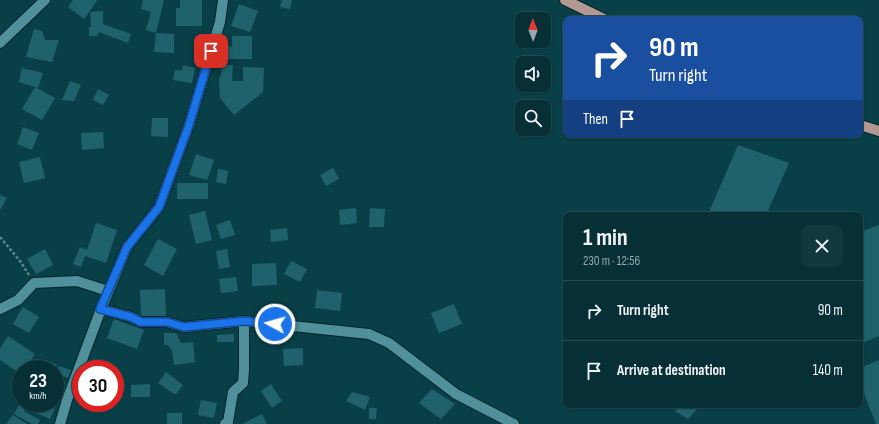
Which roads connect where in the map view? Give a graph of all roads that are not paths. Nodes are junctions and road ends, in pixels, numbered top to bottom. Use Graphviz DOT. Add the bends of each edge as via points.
graph roads {
  1 [pos="45,0"];
  2 [pos="223,0"];
  3 [pos="565,0"];
  4 [pos="598,16"];
  5 [pos="0,43"];
  6 [pos="863,125"];
  7 [pos="879,131"];
  8 [pos="108,291"];
  9 [pos="0,309"];
  10 [pos="100,309"];
  11 [pos="244,321"];
  12 [pos="60,424"];
  13 [pos="225,424"];
  14 [pos="514,424"];
  1 -- 5 [label="street"];
  2 -- 8 [label="street" via="220,22 189,125 159,207 127,247"];
  3 -- 4 [label="main road"];
  6 -- 7 [label="main road"];
  8 -- 9 [label="street" via="78,281 34,283 18,300"];
  8 -- 10 [label="street"];
  10 -- 11 [label="street" via="141,322 167,322 184,327"];
  10 -- 12 [label="street"];
  11 -- 13 [label="street" via="242,383 233,392 228,422"];
  11 -- 14 [label="street" via="369,334 389,343 456,394"];
}
